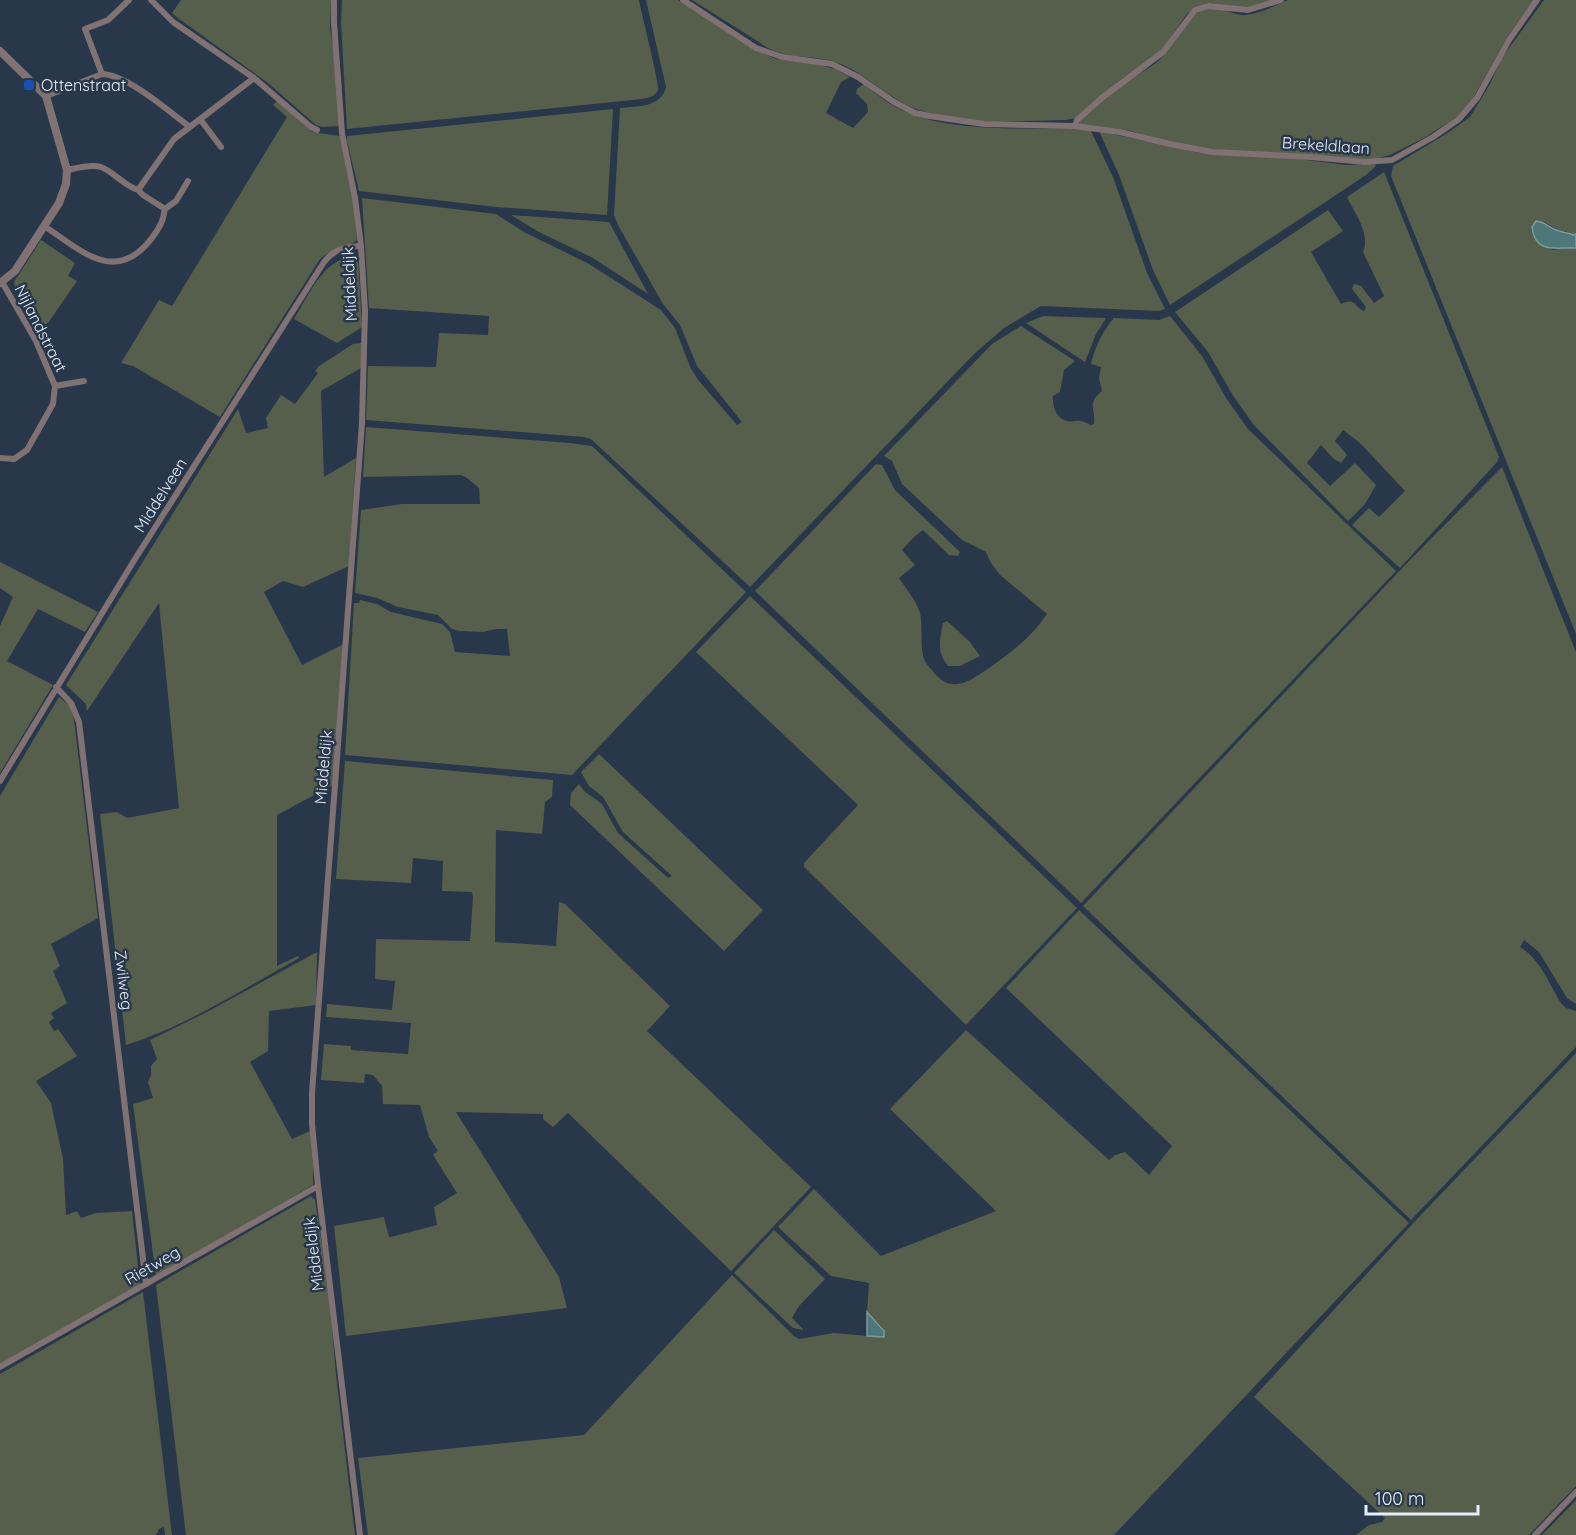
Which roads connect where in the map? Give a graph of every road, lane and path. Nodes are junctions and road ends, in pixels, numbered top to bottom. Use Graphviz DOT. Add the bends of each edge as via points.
graph roads {
  1 [pos="129,0"];
  2 [pos="151,0"];
  3 [pos="334,0"];
  4 [pos="683,0"];
  5 [pos="1281,0"];
  6 [pos="1537,0"];
  7 [pos="0,51"];
  8 [pos="102,74"];
  9 [pos="254,78"];
  10 [pos="46,96"];
  11 [pos="200,119"];
  12 [pos="1075,126"];
  13 [pos="190,127"];
  14 [pos="317,130"];
  15 [pos="221,147"];
  16 [pos="68,170"];
  17 [pos="188,181"];
  18 [pos="138,190"];
  19 [pos="165,208"];
  20 [pos="44,226"];
  21 [pos="361,246"];
  22 [pos="1,283"];
  23 [pos="84,381"];
  24 [pos="55,386"];
  25 [pos="0,458"];
  26 [pos="56,687"];
  27 [pos="0,781"];
  28 [pos="318,1186"];
  29 [pos="146,1284"];
  30 [pos="0,1367"];
  31 [pos="1576,1492"];
  32 [pos="360,1535"];
  33 [pos="1535,1535"];
  1 -- 8 [label="street" via="108,20 85,29"];
  2 -- 9 [label="street" via="173,22"];
  3 -- 21 [label="street, Middeldijk" via="342,133"];
  4 -- 12 [label="street, Brekeldlaan" via="756,48 847,70 915,113 984,124"];
  5 -- 12 [label="street" via="1248,10 1208,6 1195,10 1163,52 1103,97"];
  6 -- 12 [label="street, Brekeldlaan" via="1467,111 1433,137 1392,160 1350,162 1212,152"];
  7 -- 10 [label="street"];
  8 -- 10 [label="street"];
  8 -- 13 [label="street" via="120,77"];
  9 -- 11 [label="street"];
  9 -- 14 [label="street"];
  10 -- 16 [label="street"];
  11 -- 13 [label="street"];
  11 -- 15 [label="street"];
  13 -- 18 [label="street" via="174,139"];
  16 -- 18 [label="street" via="101,167"];
  16 -- 20 [label="street" via="64,193"];
  17 -- 19 [label="street" via="176,201"];
  18 -- 19 [label="street"];
  19 -- 20 [label="street" via="144,247 117,263 94,258"];
  20 -- 22 [label="street" via="15,271"];
  21 -- 26 [label="street, Middelveen" via="333,252 324,262"];
  21 -- 28 [label="street, Middeldijk" via="365,311 362,423 313,1066 312,1125"];
  22 -- 24 [label="street, Nijlandstraat" via="36,341"];
  23 -- 24 [label="street, Nijlandstraat"];
  24 -- 25 [label="street, Nijlandstraat" via="53,404 27,450 14,459"];
  26 -- 27 [label="street, Middelveen"];
  26 -- 29 [label="street, Zwilweg" via="71,703 79,722"];
  28 -- 29 [label="street, Rietweg"];
  28 -- 32 [label="street, Middeldijk"];
  29 -- 30 [label="street, Rietweg"];
  31 -- 33 [label="street"];
}
